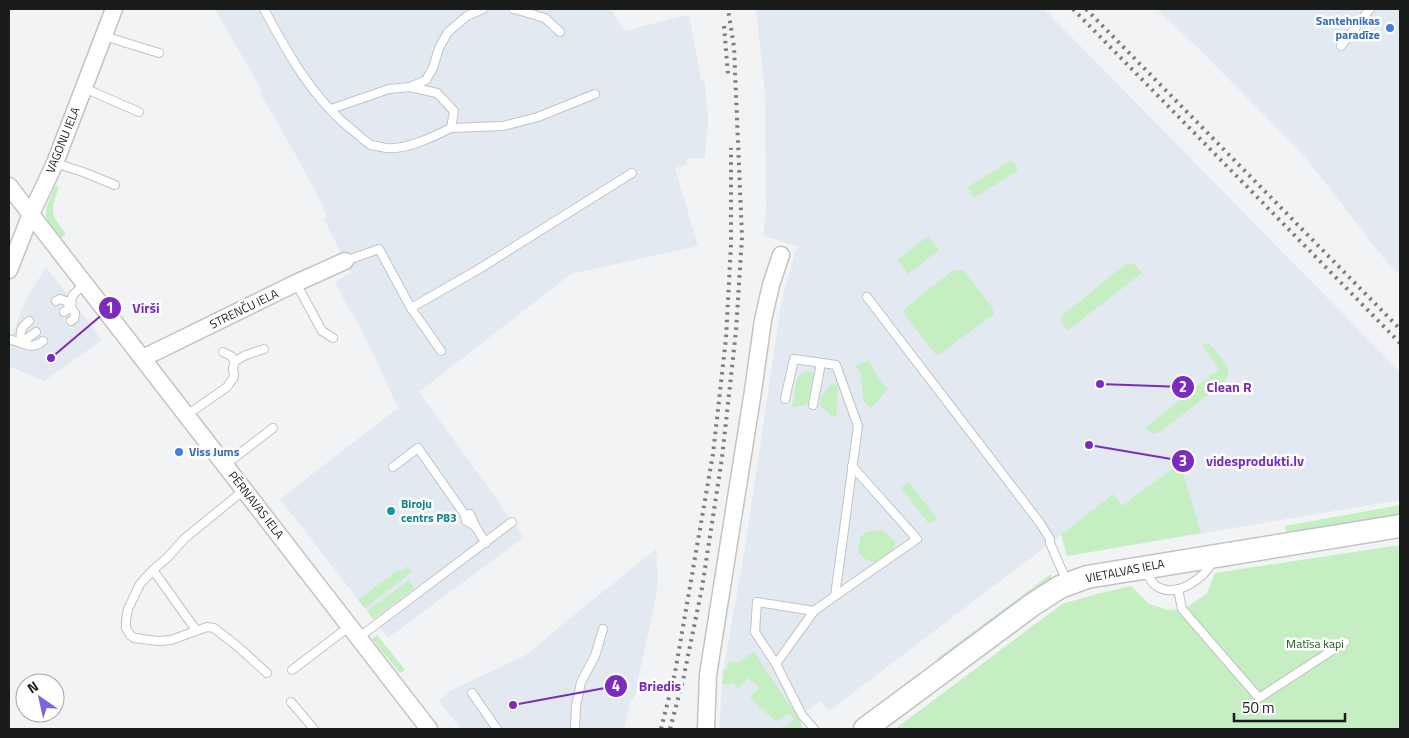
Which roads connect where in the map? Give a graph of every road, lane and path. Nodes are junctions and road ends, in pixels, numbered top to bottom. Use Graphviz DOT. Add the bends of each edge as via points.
graph roads {
  1 [pos="114,9"];
  2 [pos="264,9"];
  3 [pos="483,9"];
  4 [pos="514,9"];
  5 [pos="1370,9"];
  6 [pos="560,32"];
  7 [pos="104,36"];
  8 [pos="1341,46"];
  9 [pos="158,53"];
  10 [pos="410,87"];
  11 [pos="84,88"];
  12 [pos="595,94"];
  13 [pos="331,109"];
  14 [pos="139,112"];
  15 [pos="451,128"];
  16 [pos="55,164"];
  17 [pos="632,174"];
  18 [pos="115,185"];
  19 [pos="9,186"];
  20 [pos="31,214"];
  21 [pos="781,255"];
  22 [pos="345,261"];
  23 [pos="9,270"];
  24 [pos="296,283"];
  25 [pos="84,284"];
  26 [pos="867,298"];
  27 [pos="56,301"];
  28 [pos="411,308"];
  29 [pos="67,309"];
  30 [pos="71,321"];
  31 [pos="29,322"];
  32 [pos="36,332"];
  33 [pos="333,338"];
  34 [pos="9,339"];
  35 [pos="43,341"];
  36 [pos="21,343"];
  37 [pos="264,349"];
  38 [pos="441,351"];
  39 [pos="223,352"];
  40 [pos="143,358"];
  41 [pos="235,361"];
  42 [pos="821,363"];
  43 [pos="785,398"];
  44 [pos="812,406"];
  45 [pos="187,415"];
  46 [pos="273,428"];
  47 [pos="225,465"];
  48 [pos="852,466"];
  49 [pos="393,467"];
  50 [pos="244,490"];
  51 [pos="512,522"];
  52 [pos="1400,526"];
  53 [pos="486,542"];
  54 [pos="1217,555"];
  55 [pos="1144,567"];
  56 [pos="153,570"];
  57 [pos="1068,584"];
  58 [pos="1178,589"];
  59 [pos="835,596"];
  60 [pos="814,611"];
  61 [pos="603,629"];
  62 [pos="196,630"];
  63 [pos="354,632"];
  64 [pos="1345,642"];
  65 [pos="776,664"];
  66 [pos="292,670"];
  67 [pos="268,673"];
  68 [pos="472,693"];
  69 [pos="292,702"];
  70 [pos="314,729"];
  71 [pos="429,729"];
  72 [pos="496,729"];
  73 [pos="575,729"];
  74 [pos="706,729"];
  75 [pos="814,729"];
  76 [pos="865,729"];
  1 -- 7 [label="street, VAGONU IELA"];
  2 -- 13 [label="lane" via="300,71 317,96"];
  3 -- 10 [label="lane" via="467,16 448,32 426,80"];
  4 -- 6 [label="lane" via="545,18"];
  5 -- 8 [label="lane"];
  7 -- 9 [label="lane"];
  7 -- 11 [label="street, VAGONU IELA"];
  10 -- 13 [label="lane" via="389,90"];
  10 -- 15 [label="lane" via="437,93 454,111"];
  11 -- 14 [label="lane"];
  11 -- 16 [label="street, VAGONU IELA"];
  12 -- 15 [label="lane" via="538,117 503,126"];
  13 -- 15 [label="lane" via="371,145 388,148 410,145"];
  16 -- 18 [label="lane"];
  16 -- 20 [label="street, VAGONU IELA"];
  17 -- 28 [label="lane"];
  19 -- 20 [label="street, PĒRNAVAS IELA"];
  20 -- 23 [label="street, VAGONU IELA"];
  20 -- 25 [label="street, PĒRNAVAS IELA"];
  21 -- 74 [label="street" via="762,320 708,675"];
  22 -- 24 [label="street, STRENČU IELA"];
  22 -- 28 [label="lane" via="378,249"];
  24 -- 33 [label="lane" via="322,331"];
  24 -- 40 [label="street, STRENČU IELA"];
  25 -- 29 [label="lane" via="72,296"];
  25 -- 40 [label="street, PĒRNAVAS IELA"];
  26 -- 57 [label="lane" via="1040,523 1050,538"];
  27 -- 29 [label="lane" via="66,301"];
  28 -- 38 [label="lane"];
  29 -- 30 [label="lane" via="75,313"];
  31 -- 36 [label="lane" via="22,326"];
  32 -- 36 [label="lane"];
  34 -- 36 [label="lane"];
  35 -- 36 [label="lane" via="29,347"];
  37 -- 41 [label="lane"];
  39 -- 41 [label="lane"];
  40 -- 45 [label="street, PĒRNAVAS IELA"];
  41 -- 45 [label="lane" via="234,377 227,387"];
  42 -- 43 [label="lane" via="794,359"];
  42 -- 44 [label="lane"];
  42 -- 48 [label="lane" via="836,365 858,426"];
  45 -- 47 [label="street, PĒRNAVAS IELA"];
  46 -- 47 [label="lane"];
  47 -- 50 [label="street, PĒRNAVAS IELA"];
  48 -- 59 [label="lane"];
  48 -- 59 [label="lane" via="917,539"];
  49 -- 53 [label="lane" via="418,448 466,521"];
  50 -- 56 [label="lane" via="184,539"];
  50 -- 63 [label="street, PĒRNAVAS IELA"];
  51 -- 53 [label="lane"];
  52 -- 54 [label="street, VIETALVAS IELA"];
  53 -- 63 [label="lane"];
  54 -- 55 [label="street, VIETALVAS IELA"];
  54 -- 58 [label="lane" via="1201,577"];
  55 -- 57 [label="street, VIETALVAS IELA" via="1087,577"];
  55 -- 58 [label="lane" via="1159,588"];
  56 -- 62 [label="lane"];
  56 -- 62 [label="lane" via="140,584 128,609 127,631 134,638 158,641 186,636"];
  57 -- 76 [label="street, VIETALVAS IELA" via="1032,605"];
  58 -- 64 [label="lane" via="1182,608 1259,698"];
  59 -- 60 [label="lane"];
  60 -- 65 [label="lane"];
  60 -- 65 [label="lane" via="757,602 755,632"];
  61 -- 73 [label="lane" via="596,656 581,682"];
  62 -- 67 [label="lane" via="214,628"];
  63 -- 66 [label="lane"];
  63 -- 71 [label="street, PĒRNAVAS IELA"];
  65 -- 75 [label="lane" via="802,714"];
  68 -- 72 [label="lane"];
  69 -- 70 [label="lane"];
}
